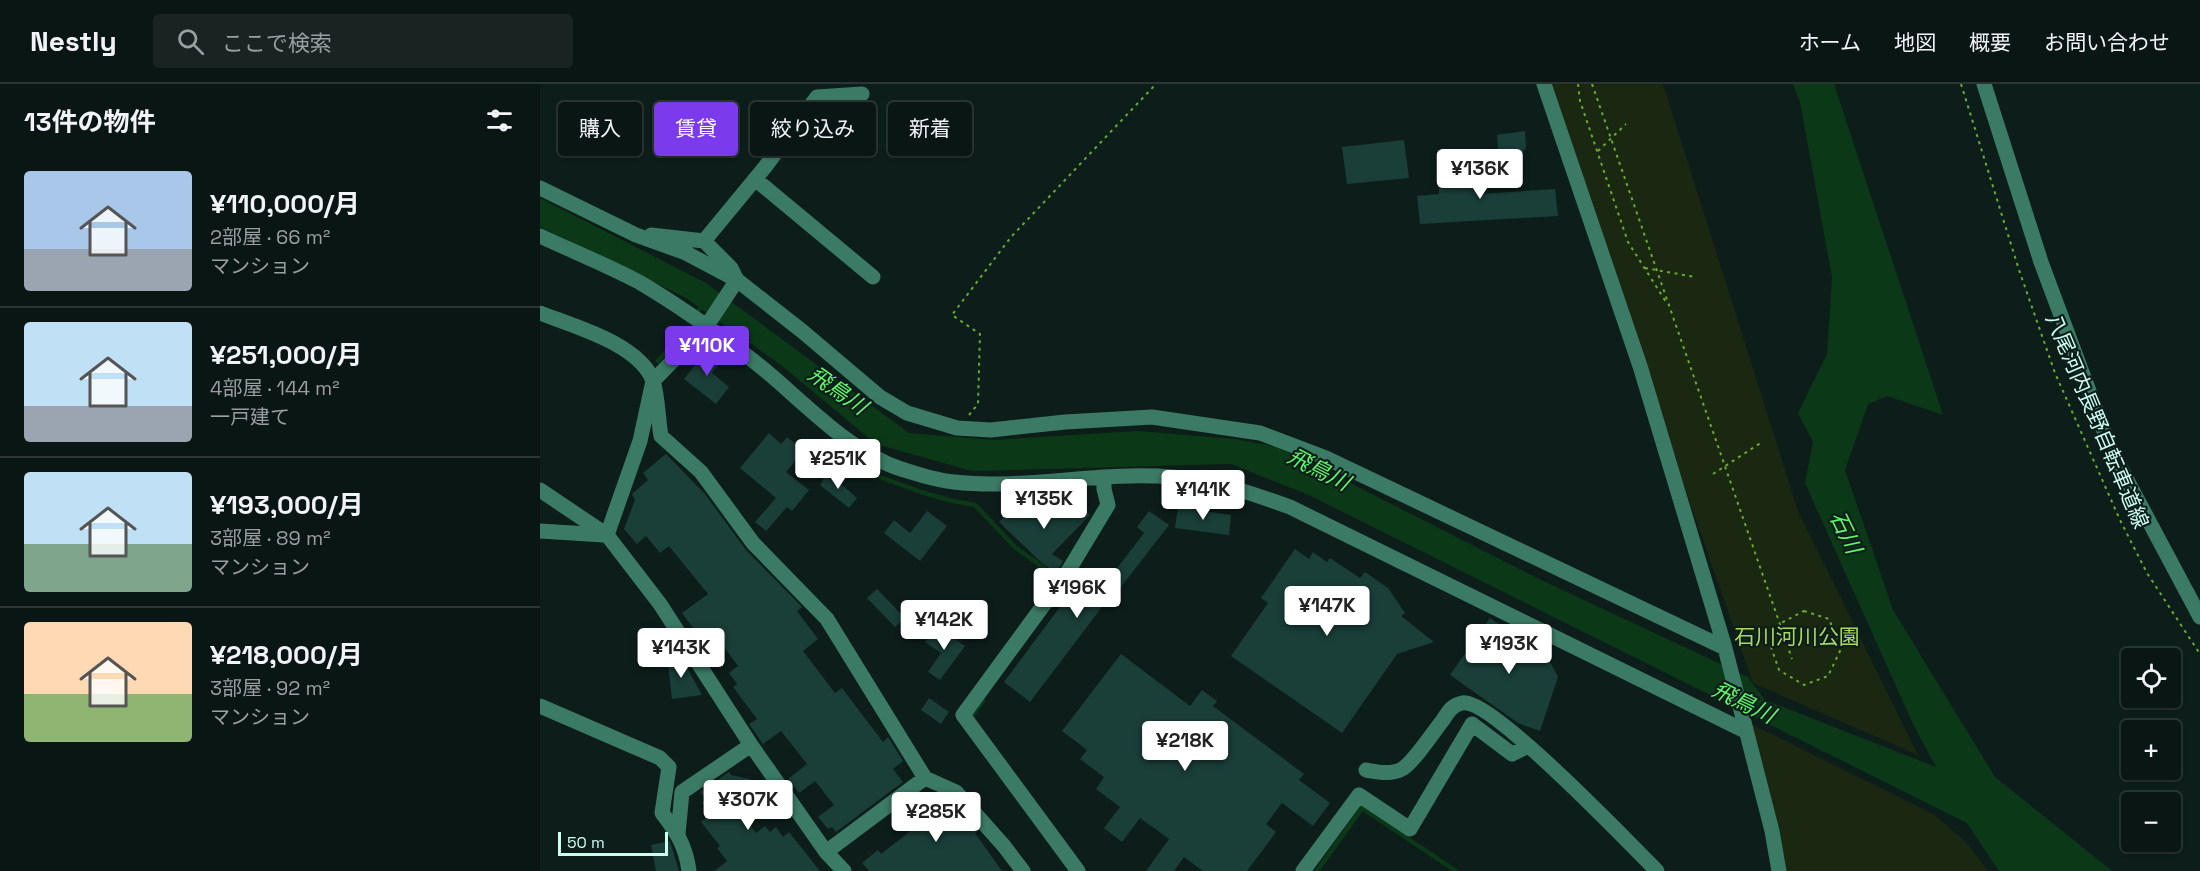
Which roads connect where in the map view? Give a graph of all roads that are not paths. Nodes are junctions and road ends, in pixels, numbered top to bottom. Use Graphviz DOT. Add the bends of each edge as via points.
graph roads {
  1 [pos="1544,84"];
  2 [pos="1984,84"];
  3 [pos="862,94"];
  4 [pos="755,179"];
  5 [pos="540,188"];
  6 [pos="540,236"];
  7 [pos="642,238"];
  8 [pos="704,241"];
  9 [pos="873,277"];
  10 [pos="736,283"];
  11 [pos="540,313"];
  12 [pos="708,323"];
  13 [pos="653,381"];
  14 [pos="1104,477"];
  15 [pos="540,490"];
  16 [pos="540,531"];
  17 [pos="607,536"];
  18 [pos="2200,617"];
  19 [pos="1725,648"];
  20 [pos="540,706"];
  21 [pos="1745,731"];
  22 [pos="751,745"];
  23 [pos="1528,747"];
  24 [pos="1366,770"];
  25 [pos="925,778"];
  26 [pos="678,834"];
  27 [pos="826,852"];
  28 [pos="689,871"];
  29 [pos="844,871"];
  30 [pos="1023,871"];
  31 [pos="1077,871"];
  32 [pos="1303,871"];
  33 [pos="1657,871"];
  34 [pos="1779,871"];
  1 -- 19 [label="street" via="1636,355"];
  2 -- 18 [label="street" via="2041,262 2110,450"];
  3 -- 4 [label="street" via="817,98"];
  4 -- 8 [label="street"];
  4 -- 9 [label="street"];
  5 -- 7 [label="street"];
  6 -- 12 [label="street" via="638,282"];
  7 -- 8 [label="street" via="654,235"];
  7 -- 10 [label="street" via="686,253"];
  8 -- 10 [label="street" via="731,268"];
  10 -- 12 [label="street"];
  10 -- 19 [label="street" via="802,331 880,397 907,413 957,428 991,430 1152,417 1260,433 1326,458"];
  11 -- 13 [label="street" via="613,341 636,359"];
  12 -- 13 [label="street"];
  12 -- 14 [label="street" via="861,450 899,469 952,482 1012,484"];
  13 -- 17 [label="street" via="640,441"];
  13 -- 25 [label="street" via="661,436 701,472 753,543 827,619"];
  14 -- 21 [label="street" via="1172,477 1232,486 1290,507"];
  14 -- 31 [label="street" via="1108,505 1067,573 963,715"];
  15 -- 17 [label="street"];
  16 -- 17 [label="street"];
  17 -- 22 [label="street" via="660,604"];
  19 -- 21 [label="street"];
  20 -- 26 [label="street" via="660,758 669,767 662,813"];
  21 -- 34 [label="street"];
  22 -- 26 [label="street" via="682,792"];
  22 -- 27 [label="street"];
  23 -- 24 [label="street" via="1484,710 1463,702 1452,706 1402,768 1385,773"];
  23 -- 32 [label="street" via="1512,754 1472,724 1410,829 1355,800"];
  23 -- 33 [label="street"];
  25 -- 27 [label="street"];
  25 -- 30 [label="street" via="956,792"];
  26 -- 28 [label="street"];
  27 -- 29 [label="street"];
}
